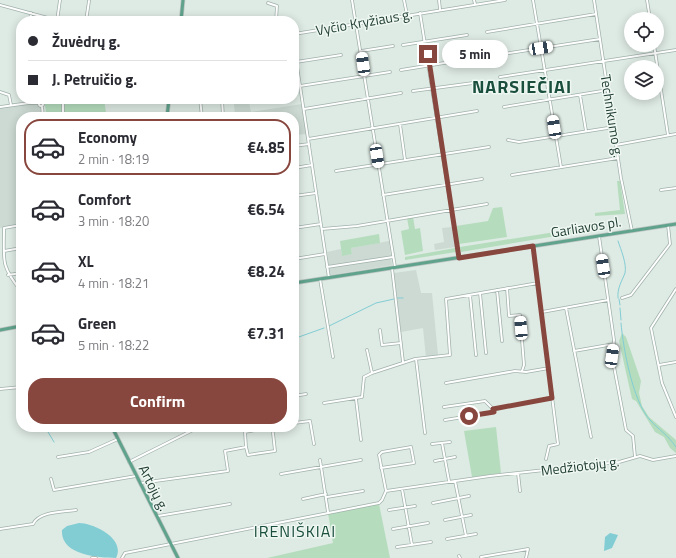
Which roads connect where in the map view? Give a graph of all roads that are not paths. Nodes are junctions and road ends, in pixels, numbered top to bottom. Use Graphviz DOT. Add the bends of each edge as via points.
graph roads {
  1 [pos="60,0"];
  2 [pos="184,0"];
  3 [pos="352,0"];
  4 [pos="404,0"];
  5 [pos="439,0"];
  6 [pos="474,0"];
  7 [pos="505,0"];
  8 [pos="533,0"];
  9 [pos="594,0"];
  10 [pos="647,0"];
  11 [pos="89,1"];
  12 [pos="268,3"];
  13 [pos="475,4"];
  14 [pos="0,5"];
  15 [pos="440,9"];
  16 [pos="420,12"];
  17 [pos="649,12"];
  18 [pos="31,13"];
  19 [pos="596,14"];
  20 [pos="407,15"];
  21 [pos="31,16"];
  22 [pos="41,16"];
  23 [pos="58,16"];
  24 [pos="87,16"];
  25 [pos="182,16"];
  26 [pos="276,16"];
  27 [pos="357,23"];
  28 [pos="537,24"];
  29 [pos="487,32"];
  30 [pos="299,33"];
  31 [pos="467,35"];
  32 [pos="600,39"];
  33 [pos="426,41"];
  34 [pos="403,45"];
  35 [pos="393,46"];
  36 [pos="541,48"];
  37 [pos="676,50"];
  38 [pos="361,51"];
  39 [pos="656,53"];
  40 [pos="341,54"];
  41 [pos="491,56"];
  42 [pos="475,58"];
  43 [pos="299,61"];
  44 [pos="603,61"];
  45 [pos="430,66"];
  46 [pos="401,70"];
  47 [pos="545,71"];
  48 [pos="390,72"];
  49 [pos="365,76"];
  50 [pos="500,77"];
  51 [pos="299,78"];
  52 [pos="473,83"];
  53 [pos="300,86"];
  54 [pos="433,88"];
  55 [pos="608,90"];
  56 [pos="413,91"];
  57 [pos="0,92"];
  58 [pos="401,93"];
  59 [pos="580,95"];
  60 [pos="368,98"];
  61 [pos="550,99"];
  62 [pos="18,104"];
  63 [pos="11,105"];
  64 [pos="0,107"];
  65 [pos="504,107"];
  66 [pos="304,109"];
  67 [pos="477,111"];
  68 [pos="437,118"];
  69 [pos="400,124"];
  70 [pos="614,127"];
  71 [pos="373,128"];
  72 [pos="586,131"];
  73 [pos="676,134"];
  74 [pos="668,135"];
  75 [pos="556,136"];
  76 [pos="308,139"];
  77 [pos="508,140"];
  78 [pos="309,144"];
  79 [pos="299,145"];
  80 [pos="616,145"];
  81 [pos="489,147"];
  82 [pos="444,155"];
  83 [pos="618,158"];
  84 [pos="405,161"];
  85 [pos="312,165"];
  86 [pos="379,165"];
  87 [pos="299,167"];
  88 [pos="561,167"];
  89 [pos="336,171"];
  90 [pos="512,175"];
  91 [pos="482,179"];
  92 [pos="448,185"];
  93 [pos="676,188"];
  94 [pos="661,190"];
  95 [pos="316,193"];
  96 [pos="299,195"];
  97 [pos="383,195"];
  98 [pos="487,204"];
  99 [pos="452,210"];
  100 [pos="387,220"];
  101 [pos="321,224"];
  102 [pos="676,224"];
  103 [pos="668,225"];
  104 [pos="16,226"];
  105 [pos="299,227"];
  106 [pos="322,228"];
  107 [pos="632,231"];
  108 [pos="599,236"];
  109 [pos="533,246"];
  110 [pos="16,249"];
  111 [pos="4,252"];
  112 [pos="0,253"];
  113 [pos="325,254"];
  114 [pos="393,257"];
  115 [pos="299,258"];
  116 [pos="459,258"];
  117 [pos="328,267"];
  118 [pos="394,268"];
  119 [pos="16,274"];
  120 [pos="8,275"];
  121 [pos="329,278"];
  122 [pos="320,279"];
  123 [pos="299,283"];
  124 [pos="538,283"];
  125 [pos="16,285"];
  126 [pos="507,288"];
  127 [pos="676,289"];
  128 [pos="497,290"];
  129 [pos="480,293"];
  130 [pos="470,295"];
  131 [pos="622,298"];
  132 [pos="608,300"];
  133 [pos="566,308"];
  134 [pos="542,312"];
  135 [pos="16,327"];
  136 [pos="0,330"];
  137 [pos="380,330"];
  138 [pos="502,341"];
  139 [pos="401,343"];
  140 [pos="614,344"];
  141 [pos="367,350"];
  142 [pos="574,351"];
  143 [pos="486,352"];
  144 [pos="476,355"];
  145 [pos="333,357"];
  146 [pos="416,359"];
  147 [pos="402,362"];
  148 [pos="676,362"];
  149 [pos="659,365"];
  150 [pos="549,368"];
  151 [pos="522,372"];
  152 [pos="372,373"];
  153 [pos="446,383"];
  154 [pos="16,387"];
  155 [pos="0,389"];
  156 [pos="306,394"];
  157 [pos="299,395"];
  158 [pos="552,398"];
  159 [pos="356,399"];
  160 [pos="324,404"];
  161 [pos="444,407"];
  162 [pos="493,409"];
  163 [pos="676,418"];
  164 [pos="445,420"];
  165 [pos="299,422"];
  166 [pos="114,432"];
  167 [pos="189,432"];
  168 [pos="245,432"];
  169 [pos="273,433"];
  170 [pos="425,434"];
  171 [pos="591,437"];
  172 [pos="118,439"];
  173 [pos="361,440"];
  174 [pos="450,442"];
  175 [pos="442,443"];
  176 [pos="314,444"];
  177 [pos="432,444"];
  178 [pos="246,447"];
  179 [pos="676,456"];
  180 [pos="455,457"];
  181 [pos="635,457"];
  182 [pos="58,458"];
  183 [pos="445,459"];
  184 [pos="546,459"];
  185 [pos="320,460"];
  186 [pos="361,460"];
  187 [pos="435,461"];
  188 [pos="129,462"];
  189 [pos="321,467"];
  190 [pos="381,468"];
  191 [pos="518,473"];
  192 [pos="281,474"];
  193 [pos="136,476"];
  194 [pos="51,479"];
  195 [pos="449,481"];
  196 [pos="455,481"];
  197 [pos="140,484"];
  198 [pos="402,489"];
  199 [pos="363,491"];
  200 [pos="386,491"];
  201 [pos="520,491"];
  202 [pos="326,496"];
  203 [pos="469,496"];
  204 [pos="458,498"];
  205 [pos="303,499"];
  206 [pos="432,503"];
  207 [pos="230,504"];
  208 [pos="415,506"];
  209 [pos="406,508"];
  210 [pos="76,510"];
  211 [pos="389,510"];
  212 [pos="328,512"];
  213 [pos="471,516"];
  214 [pos="156,517"];
  215 [pos="462,517"];
  216 [pos="445,520"];
  217 [pos="428,523"];
  218 [pos="409,526"];
  219 [pos="0,529"];
  220 [pos="393,529"];
  221 [pos="476,534"];
  222 [pos="466,536"];
  223 [pos="447,539"];
  224 [pos="431,542"];
  225 [pos="171,544"];
  226 [pos="412,545"];
  227 [pos="397,548"];
  228 [pos="481,557"];
  229 [pos="92,558"];
  230 [pos="96,558"];
  231 [pos="122,558"];
  232 [pos="178,558"];
  233 [pos="526,558"];
  1 -- 23 [label="street"];
  2 -- 25 [label="main road"];
  3 -- 27 [label="street"];
  4 -- 20 [label="street"];
  5 -- 15 [label="street"];
  6 -- 13 [label="street"];
  7 -- 13 [label="street, Vyčio Kryžiaus g."];
  8 -- 28 [label="street"];
  9 -- 19 [label="street, Technikumo g."];
  10 -- 17 [label="street"];
  11 -- 24 [label="street"];
  12 -- 26 [label="street" via="277,6"];
  13 -- 15 [label="street, Vyčio Kryžiaus g."];
  14 -- 18 [label="street"];
  15 -- 16 [label="street, Vyčio Kryžiaus g."];
  16 -- 20 [label="street, Vyčio Kryžiaus g."];
  16 -- 33 [label="street"];
  18 -- 21 [label="street"];
  18 -- 22 [label="street"];
  19 -- 28 [label="street"];
  19 -- 32 [label="street, Technikumo g."];
  20 -- 27 [label="street, Vyčio Kryžiaus g."];
  27 -- 30 [label="street, Vyčio Kryžiaus g."];
  27 -- 38 [label="street"];
  28 -- 29 [label="street"];
  28 -- 36 [label="street"];
  31 -- 33 [label="street"];
  32 -- 36 [label="street"];
  32 -- 44 [label="street, Technikumo g."];
  33 -- 34 [label="street"];
  33 -- 45 [label="street"];
  35 -- 38 [label="street"];
  36 -- 41 [label="street"];
  36 -- 47 [label="street"];
  37 -- 39 [label="street"];
  38 -- 49 [label="street"];
  39 -- 44 [label="street"];
  39 -- 74 [label="street"];
  40 -- 43 [label="street"];
  42 -- 45 [label="street"];
  44 -- 47 [label="street"];
  44 -- 55 [label="street, Technikumo g."];
  45 -- 46 [label="street"];
  45 -- 54 [label="street"];
  47 -- 50 [label="street"];
  47 -- 61 [label="street"];
  48 -- 49 [label="street"];
  49 -- 53 [label="street"];
  49 -- 60 [label="street"];
  51 -- 53 [label="street"];
  52 -- 54 [label="street"];
  53 -- 66 [label="street"];
  54 -- 56 [label="street"];
  54 -- 68 [label="street"];
  55 -- 59 [label="street"];
  55 -- 70 [label="street, Technikumo g."];
  57 -- 63 [label="street" via="9,95"];
  58 -- 60 [label="street"];
  59 -- 61 [label="street"];
  59 -- 72 [label="street"];
  60 -- 66 [label="street"];
  60 -- 71 [label="street"];
  61 -- 65 [label="street"];
  61 -- 75 [label="street"];
  62 -- 63 [label="street"];
  63 -- 64 [label="street"];
  66 -- 76 [label="street"];
  67 -- 68 [label="street"];
  68 -- 69 [label="street"];
  68 -- 82 [label="street"];
  69 -- 71 [label="street"];
  69 -- 84 [label="street"];
  70 -- 72 [label="street"];
  70 -- 80 [label="street, Technikumo g."];
  71 -- 76 [label="street"];
  71 -- 86 [label="street"];
  72 -- 75 [label="street"];
  73 -- 74 [label="street"];
  74 -- 80 [label="street"];
  75 -- 77 [label="street" via="519,142"];
  75 -- 88 [label="street"];
  76 -- 78 [label="street"];
  78 -- 79 [label="street"];
  78 -- 85 [label="street"];
  80 -- 83 [label="street, Technikumo g."];
  81 -- 82 [label="street"];
  82 -- 84 [label="street"];
  82 -- 92 [label="street"];
  83 -- 88 [label="street"];
  83 -- 107 [label="street, Technikumo g."];
  84 -- 86 [label="street"];
  85 -- 87 [label="street"];
  85 -- 95 [label="street"];
  86 -- 89 [label="street"];
  86 -- 97 [label="street"];
  88 -- 90 [label="street"];
  91 -- 92 [label="street"];
  92 -- 97 [label="street"];
  92 -- 99 [label="street"];
  93 -- 94 [label="street"];
  95 -- 96 [label="street"];
  95 -- 101 [label="street"];
  97 -- 100 [label="street"];
  98 -- 99 [label="street"];
  99 -- 100 [label="street"];
  99 -- 116 [label="street"];
  100 -- 106 [label="street" via="344,228"];
  100 -- 114 [label="street"];
  101 -- 105 [label="street"];
  101 -- 106 [label="street"];
  102 -- 103 [label="main road, Garliavos pl."];
  103 -- 107 [label="main road, Garliavos pl."];
  103 -- 131 [label="street" via="670,244 631,295"];
  104 -- 111 [label="street" via="4,228"];
  106 -- 113 [label="street"];
  107 -- 108 [label="main road, Garliavos pl."];
  108 -- 109 [label="main road, Garliavos pl."];
  108 -- 132 [label="street, Medžiotojų g."];
  109 -- 116 [label="main road, Garliavos pl."];
  109 -- 124 [label="street"];
  110 -- 111 [label="street"];
  111 -- 112 [label="street"];
  111 -- 120 [label="street" via="3,266"];
  113 -- 115 [label="street"];
  113 -- 117 [label="street"];
  114 -- 117 [label="street"];
  114 -- 118 [label="street"];
  116 -- 118 [label="main road, Garliavos pl."];
  117 -- 121 [label="street"];
  118 -- 121 [label="main road, Garliavos pl."];
  118 -- 139 [label="street"];
  119 -- 120 [label="street"];
  120 -- 125 [label="street"];
  121 -- 122 [label="main road, Garliavos pl."];
  122 -- 123 [label="main road, Garliavos pl."];
  122 -- 145 [label="street"];
  124 -- 126 [label="street"];
  124 -- 134 [label="street"];
  126 -- 128 [label="street"];
  126 -- 151 [label="street" via="509,316 520,315 524,365"];
  127 -- 149 [label="street" via="652,328"];
  128 -- 129 [label="street"];
  128 -- 138 [label="street"];
  129 -- 130 [label="street"];
  129 -- 143 [label="street"];
  130 -- 144 [label="street"];
  130 -- 146 [label="street" via="445,301 450,355"];
  132 -- 133 [label="street"];
  132 -- 140 [label="street, Medžiotojų g."];
  133 -- 134 [label="street"];
  133 -- 142 [label="street"];
  134 -- 150 [label="street"];
  135 -- 136 [label="main road"];
  137 -- 139 [label="street" via="382,345"];
  139 -- 147 [label="street"];
  140 -- 142 [label="street"];
  140 -- 181 [label="street, Medžiotojų g." via="612,356 626,430 633,436"];
  141 -- 152 [label="street"];
  142 -- 171 [label="street"];
  146 -- 147 [label="street"];
  146 -- 170 [label="street"];
  147 -- 152 [label="street"];
  148 -- 149 [label="street"];
  149 -- 163 [label="street" via="662,383"];
  150 -- 151 [label="street"];
  150 -- 158 [label="street"];
  151 -- 153 [label="street" via="515,370"];
  152 -- 159 [label="street" via="364,377 362,397"];
  154 -- 155 [label="street"];
  156 -- 157 [label="street"];
  158 -- 162 [label="street"];
  158 -- 184 [label="street" via="558,444 548,446"];
  159 -- 160 [label="street"];
  159 -- 173 [label="street"];
  161 -- 162 [label="street" via="485,400"];
  162 -- 164 [label="street" via="494,412"];
  165 -- 176 [label="street" via="310,421"];
  166 -- 172 [label="main road, Artojų g."];
  167 -- 188 [label="street"];
  168 -- 178 [label="street"];
  169 -- 178 [label="street" via="275,451 248,455"];
  172 -- 182 [label="street" via="96,450"];
  172 -- 188 [label="main road, Artojų g."];
  174 -- 175 [label="street"];
  175 -- 177 [label="street"];
  175 -- 183 [label="street"];
  178 -- 197 [label="street" via="225,451 228,471"];
  179 -- 181 [label="street" via="653,460 644,456"];
  180 -- 183 [label="street"];
  181 -- 191 [label="street, Medžiotojų g." via="619,462"];
  183 -- 187 [label="street"];
  183 -- 195 [label="street"];
  185 -- 189 [label="street"];
  186 -- 189 [label="street"];
  188 -- 193 [label="main road, Artojų g."];
  189 -- 192 [label="street"];
  189 -- 202 [label="street"];
  190 -- 190 [label="street" via="380,453 411,447 414,463"];
  190 -- 200 [label="street"];
  191 -- 196 [label="street, Medžiotojų g."];
  191 -- 201 [label="street"];
  193 -- 194 [label="street" via="54,490"];
  193 -- 197 [label="main road, Artojų g."];
  195 -- 196 [label="street, Medžiotojų g."];
  195 -- 198 [label="street, Medžiotojų g."];
  196 -- 204 [label="street"];
  197 -- 214 [label="main road, Artojų g."];
  198 -- 200 [label="street, Medžiotojų g."];
  198 -- 209 [label="street"];
  199 -- 202 [label="street"];
  200 -- 212 [label="street" via="379,503"];
  202 -- 205 [label="street"];
  202 -- 212 [label="street"];
  203 -- 204 [label="street"];
  204 -- 206 [label="street"];
  204 -- 215 [label="street"];
  207 -- 214 [label="street"];
  208 -- 209 [label="street"];
  209 -- 211 [label="street"];
  209 -- 218 [label="street"];
  210 -- 219 [label="street" via="46,515 34,521 34,524"];
  212 -- 225 [label="street"];
  213 -- 215 [label="street"];
  214 -- 225 [label="main road, Artojų g."];
  215 -- 216 [label="street"];
  215 -- 222 [label="street"];
  217 -- 218 [label="street"];
  218 -- 220 [label="street"];
  218 -- 226 [label="street"];
  221 -- 222 [label="street"];
  222 -- 223 [label="street"];
  224 -- 226 [label="street"];
  225 -- 231 [label="street" via="125,553"];
  225 -- 232 [label="main road, Artojų g."];
  226 -- 227 [label="street"];
  228 -- 233 [label="street" via="528,549"];
  229 -- 230 [label="street"];
}
